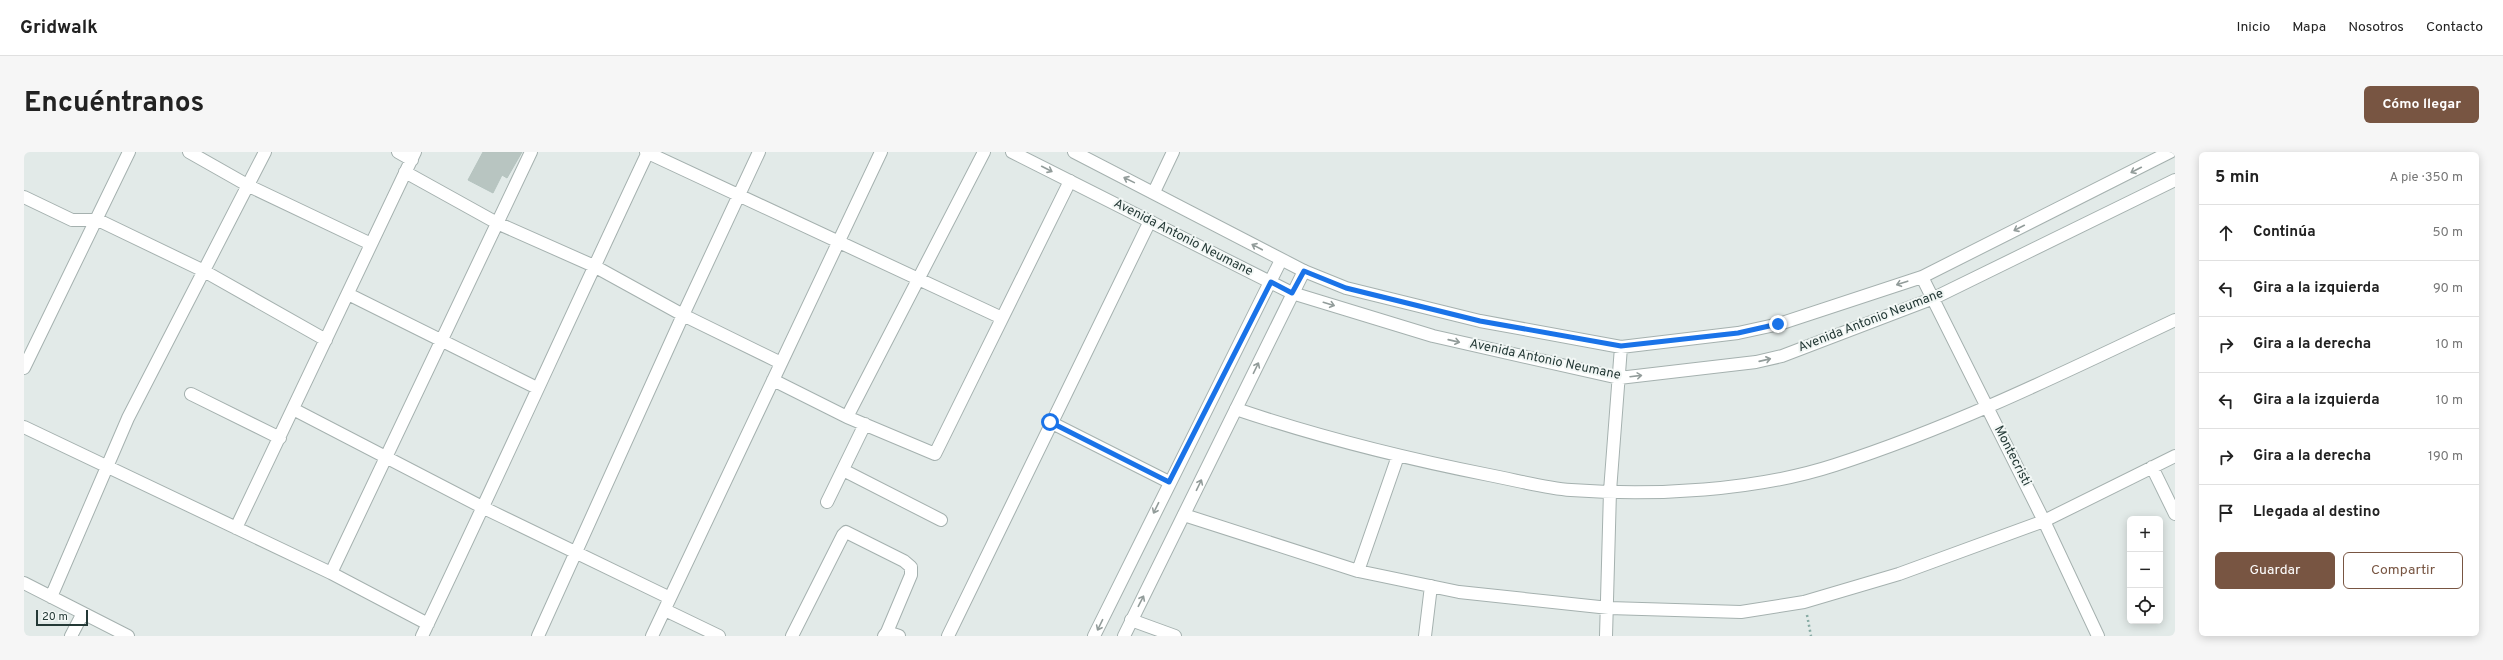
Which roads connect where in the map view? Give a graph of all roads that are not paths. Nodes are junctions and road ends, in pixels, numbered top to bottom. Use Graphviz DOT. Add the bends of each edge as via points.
graph roads {
  1 [pos="129,152"];
  2 [pos="189,152"];
  3 [pos="265,152"];
  4 [pos="398,152"];
  5 [pos="531,152"];
  6 [pos="647,152"];
  7 [pos="759,152"];
  8 [pos="882,152"];
  9 [pos="984,152"];
  10 [pos="1012,152"];
  11 [pos="1074,152"];
  12 [pos="1173,152"];
  13 [pos="2170,152"];
  14 [pos="414,156"];
  15 [pos="405,172"];
  16 [pos="2175,180"];
  17 [pos="1070,181"];
  18 [pos="249,186"];
  19 [pos="1154,192"];
  20 [pos="738,195"];
  21 [pos="24,197"];
  22 [pos="98,220"];
  23 [pos="1150,220"];
  24 [pos="497,223"];
  25 [pos="840,242"];
  26 [pos="371,244"];
  27 [pos="1281,260"];
  28 [pos="594,266"];
  29 [pos="204,271"];
  30 [pos="1304,271"];
  31 [pos="1922,277"];
  32 [pos="918,278"];
  33 [pos="1271,282"];
  34 [pos="1292,293"];
  35 [pos="348,294"];
  36 [pos="1934,298"];
  37 [pos="683,315"];
  38 [pos="1002,318"];
  39 [pos="2175,320"];
  40 [pos="326,340"];
  41 [pos="441,342"];
  42 [pos="1621,346"];
  43 [pos="782,363"];
  44 [pos="24,368"];
  45 [pos="1619,378"];
  46 [pos="773,380"];
  47 [pos="537,388"];
  48 [pos="191,394"];
  49 [pos="1236,409"];
  50 [pos="1988,409"];
  51 [pos="293,410"];
  52 [pos="847,418"];
  53 [pos="1050,422"];
  54 [pos="865,424"];
  55 [pos="24,426"];
  56 [pos="280,438"];
  57 [pos="386,456"];
  58 [pos="1398,456"];
  59 [pos="2175,456"];
  60 [pos="107,467"];
  61 [pos="2152,467"];
  62 [pos="843,470"];
  63 [pos="1169,482"];
  64 [pos="1610,491"];
  65 [pos="827,502"];
  66 [pos="484,508"];
  67 [pos="2175,514"];
  68 [pos="1184,515"];
  69 [pos="941,520"];
  70 [pos="2044,521"];
  71 [pos="236,528"];
  72 [pos="576,552"];
  73 [pos="1358,571"];
  74 [pos="331,573"];
  75 [pos="24,583"];
  76 [pos="1431,586"];
  77 [pos="51,597"];
  78 [pos="670,598"];
  79 [pos="1609,608"];
  80 [pos="665,610"];
  81 [pos="83,613"];
  82 [pos="1131,620"];
  83 [pos="428,624"];
  84 [pos="885,634"];
  85 [pos="71,636"];
  86 [pos="128,636"];
  87 [pos="422,636"];
  88 [pos="538,636"];
  89 [pos="652,636"];
  90 [pos="719,636"];
  91 [pos="792,636"];
  92 [pos="899,636"];
  93 [pos="948,636"];
  94 [pos="1094,636"];
  95 [pos="1124,636"];
  96 [pos="1175,636"];
  97 [pos="1425,636"];
  98 [pos="1606,636"];
  99 [pos="2098,636"];
  1 -- 22 [label="street"];
  2 -- 18 [label="street"];
  3 -- 18 [label="street"];
  4 -- 14 [label="street"];
  5 -- 24 [label="street"];
  6 -- 20 [label="street"];
  6 -- 28 [label="street"];
  7 -- 20 [label="street"];
  8 -- 25 [label="street"];
  9 -- 32 [label="street"];
  10 -- 17 [label="street, Avenida Antonio Neumane, one-way"];
  19 -- 11 [label="street, Avenida Antonio Neumane, one-way"];
  12 -- 19 [label="street"];
  13 -- 31 [label="street, Avenida Antonio Neumane, one-way"];
  14 -- 15 [label="street"];
  15 -- 24 [label="street"];
  15 -- 26 [label="street"];
  16 -- 36 [label="street, Avenida Antonio Neumane"];
  17 -- 23 [label="street, Avenida Antonio Neumane"];
  17 -- 38 [label="street"];
  18 -- 26 [label="street"];
  18 -- 29 [label="street"];
  27 -- 19 [label="street, Avenida Antonio Neumane, one-way"];
  20 -- 25 [label="street"];
  20 -- 37 [label="street"];
  21 -- 22 [label="street" via="72,220"];
  22 -- 29 [label="street"];
  22 -- 44 [label="street"];
  23 -- 33 [label="street, Avenida Antonio Neumane"];
  23 -- 53 [label="street"];
  24 -- 28 [label="street"];
  24 -- 41 [label="street"];
  25 -- 32 [label="street"];
  25 -- 43 [label="street"];
  26 -- 35 [label="street"];
  27 -- 30 [label="street, Avenida Antonio Neumane"];
  27 -- 33 [label="street"];
  28 -- 37 [label="street"];
  28 -- 47 [label="street"];
  29 -- 40 [label="street"];
  29 -- 60 [label="street" via="128,418"];
  30 -- 34 [label="street"];
  30 -- 42 [label="street, Avenida Antonio Neumane" via="1346,288 1480,321"];
  31 -- 36 [label="street, Montecristi"];
  31 -- 42 [label="street, Avenida Antonio Neumane, one-way" via="1778,324 1738,333"];
  32 -- 38 [label="street"];
  32 -- 52 [label="street"];
  33 -- 34 [label="street, Avenida Antonio Neumane"];
  33 -- 63 [label="street"];
  34 -- 45 [label="street, Avenida Antonio Neumane, one-way" via="1433,336"];
  49 -- 34 [label="street, one-way"];
  35 -- 40 [label="street"];
  35 -- 41 [label="street"];
  45 -- 36 [label="street, Avenida Antonio Neumane, one-way" via="1756,362 1782,356"];
  36 -- 50 [label="street, Montecristi"];
  37 -- 43 [label="street"];
  37 -- 72 [label="street"];
  38 -- 54 [label="street" via="935,454"];
  39 -- 50 [label="street"];
  40 -- 51 [label="street"];
  41 -- 47 [label="street"];
  41 -- 57 [label="street"];
  42 -- 45 [label="street"];
  43 -- 46 [label="street"];
  45 -- 64 [label="street"];
  46 -- 52 [label="street"];
  46 -- 78 [label="street"];
  47 -- 66 [label="street"];
  48 -- 56 [label="street"];
  49 -- 58 [label="street" via="1302,431"];
  68 -- 49 [label="street, one-way"];
  50 -- 64 [label="street" via="1834,466 1778,479 1680,492"];
  50 -- 70 [label="street, Montecristi"];
  51 -- 56 [label="street"];
  51 -- 57 [label="street"];
  52 -- 54 [label="street"];
  53 -- 63 [label="street"];
  53 -- 93 [label="street"];
  54 -- 62 [label="street"];
  55 -- 60 [label="street"];
  56 -- 71 [label="street"];
  57 -- 66 [label="street"];
  57 -- 74 [label="street"];
  58 -- 64 [label="street" via="1569,490"];
  58 -- 73 [label="street"];
  59 -- 61 [label="street"];
  60 -- 71 [label="street"];
  60 -- 77 [label="street"];
  61 -- 67 [label="street"];
  61 -- 70 [label="street"];
  62 -- 65 [label="street"];
  62 -- 69 [label="street"];
  63 -- 94 [label="street, one-way"];
  64 -- 79 [label="street"];
  66 -- 72 [label="street"];
  66 -- 83 [label="street"];
  68 -- 73 [label="street"];
  82 -- 68 [label="street, one-way"];
  70 -- 79 [label="street" via="1899,574 1804,602 1740,612"];
  70 -- 99 [label="street, Montecristi"];
  71 -- 74 [label="street"];
  72 -- 78 [label="street"];
  72 -- 88 [label="street"];
  73 -- 76 [label="street"];
  74 -- 83 [label="street"];
  75 -- 77 [label="street"];
  76 -- 79 [label="street" via="1459,592"];
  76 -- 97 [label="street"];
  77 -- 81 [label="street"];
  78 -- 80 [label="street"];
  79 -- 98 [label="street"];
  80 -- 89 [label="street"];
  80 -- 90 [label="street"];
  81 -- 85 [label="street"];
  81 -- 86 [label="street"];
  82 -- 95 [label="street"];
  82 -- 96 [label="street"];
  83 -- 87 [label="street"];
  84 -- 91 [label="street" via="911,575 910,567 904,561 846,532"];
  84 -- 92 [label="street"];
}
